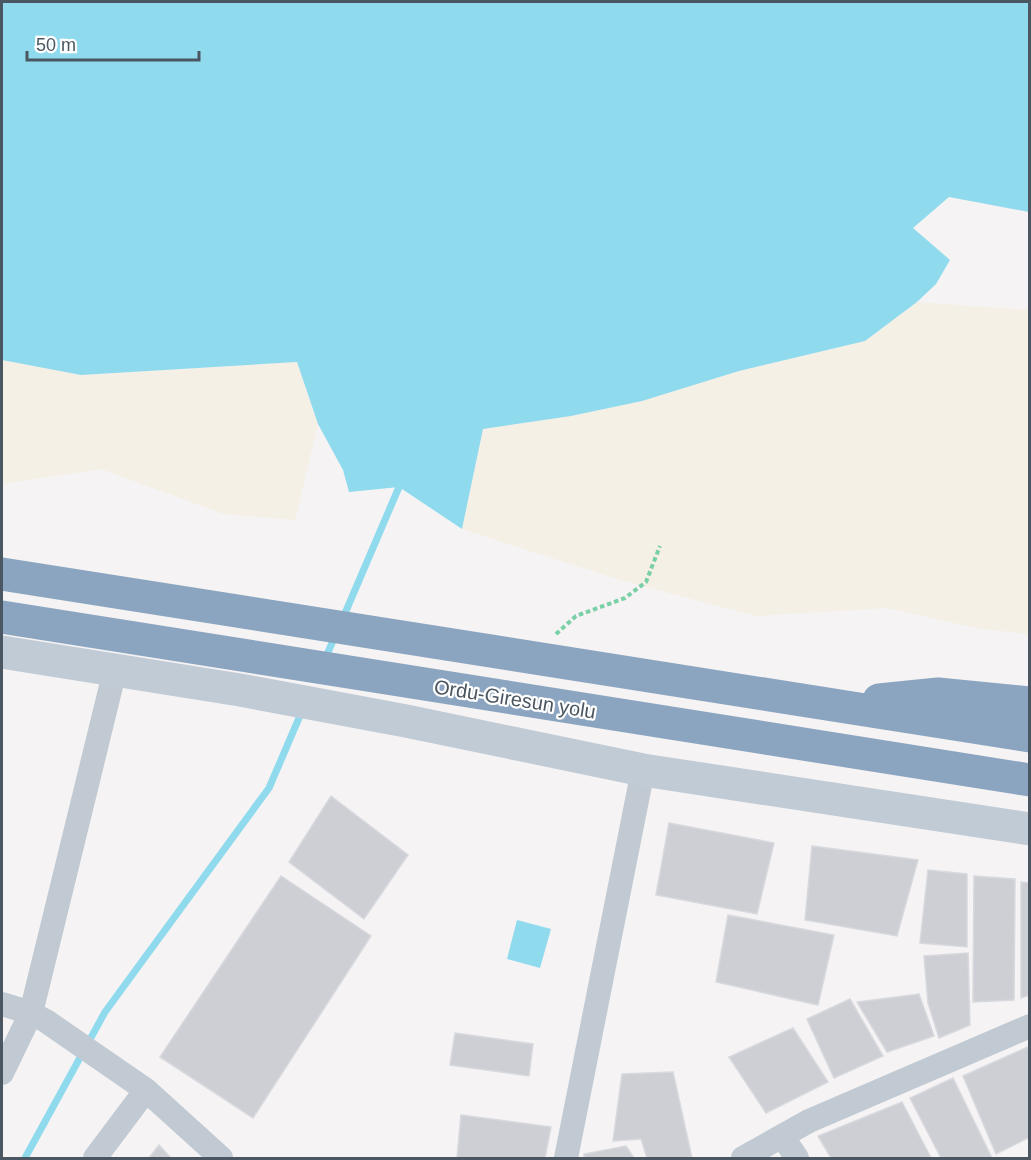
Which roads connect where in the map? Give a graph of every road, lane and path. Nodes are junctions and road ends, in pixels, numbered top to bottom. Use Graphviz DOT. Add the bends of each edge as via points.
graph roads {
  1 [pos="660,546"];
  2 [pos="2,574"];
  3 [pos="2,617"];
  4 [pos="553,636"];
  5 [pos="2,652"];
  6 [pos="115,670"];
  7 [pos="1029,703"];
  8 [pos="837,705"];
  9 [pos="1029,736"];
  10 [pos="643,770"];
  11 [pos="1029,780"];
  12 [pos="1029,829"];
  13 [pos="2,1004"];
  14 [pos="38,1017"];
  15 [pos="1029,1026"];
  16 [pos="2,1073"];
  17 [pos="146,1090"];
  18 [pos="782,1136"];
  19 [pos="95,1158"];
  20 [pos="221,1158"];
  21 [pos="566,1158"];
  22 [pos="743,1158"];
  23 [pos="797,1158"];
  1 -- 4 [label="path" via="646,582 625,598 576,616"];
  2 -- 8 [label="highway"];
  3 -- 11 [label="highway, Ordu-Giresun yolu"];
  5 -- 6 [label="street"];
  6 -- 10 [label="street" via="406,721"];
  6 -- 14 [label="street"];
  7 -- 8 [label="highway" via="938,694"];
  8 -- 9 [label="highway"];
  10 -- 12 [label="street"];
  10 -- 21 [label="street"];
  13 -- 14 [label="street"];
  14 -- 16 [label="street"];
  14 -- 17 [label="street"];
  15 -- 18 [label="street"];
  17 -- 19 [label="street"];
  17 -- 20 [label="street"];
  18 -- 22 [label="street"];
  18 -- 23 [label="street"];
}
